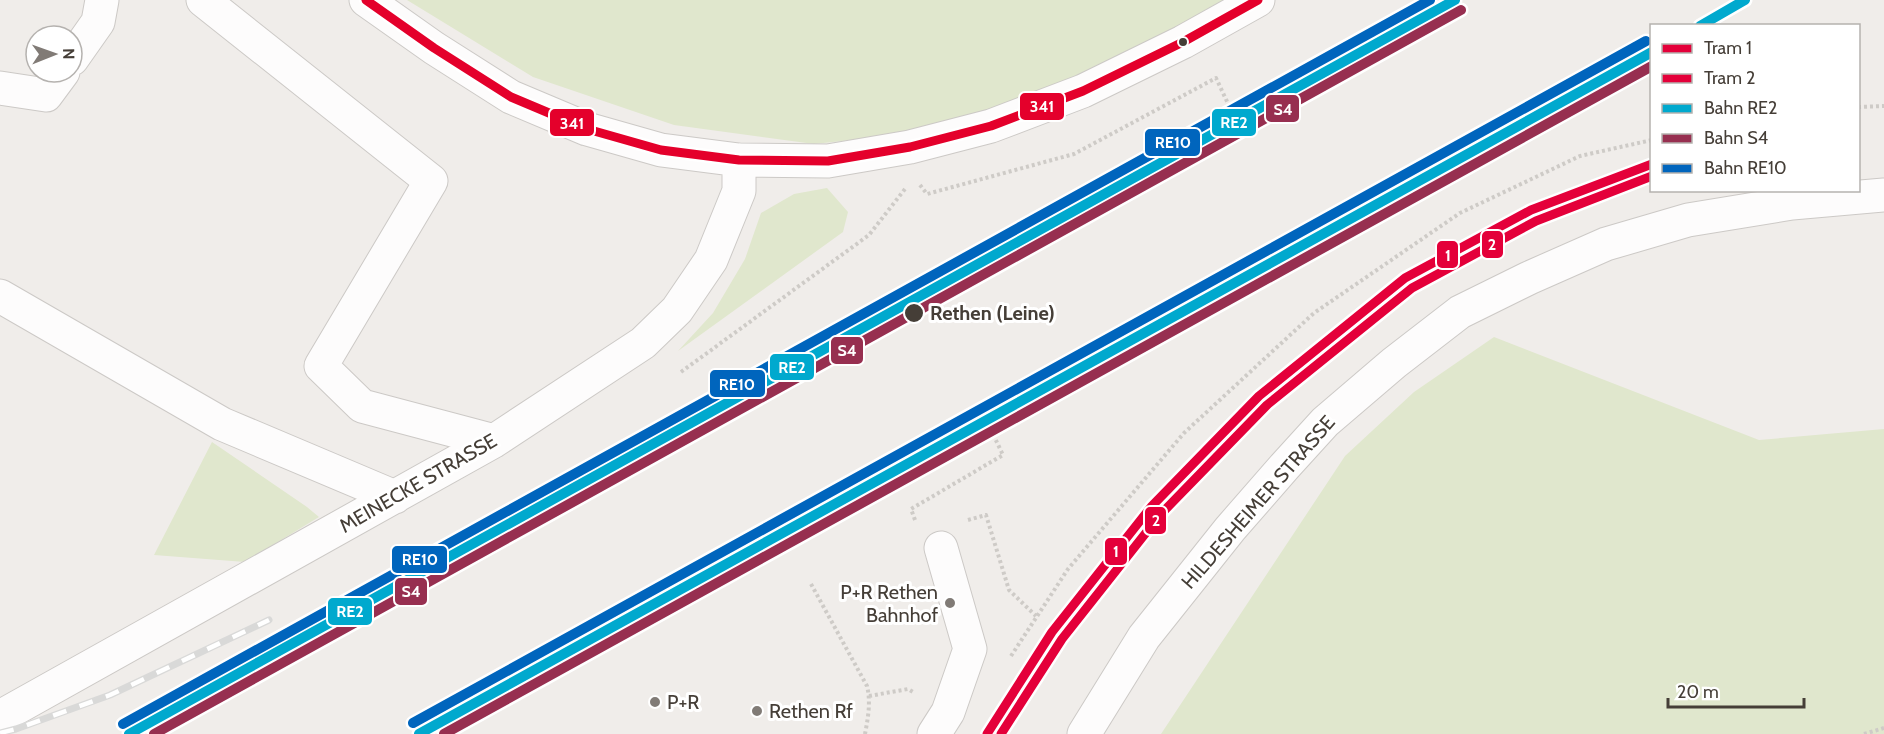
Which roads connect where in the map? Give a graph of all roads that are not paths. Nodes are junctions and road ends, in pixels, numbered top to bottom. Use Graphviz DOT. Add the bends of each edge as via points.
graph roads {
  1 [pos="102,0"];
  2 [pos="203,0"];
  3 [pos="366,0"];
  4 [pos="1258,0"];
  5 [pos="84,42"];
  6 [pos="54,84"];
  7 [pos="0,88"];
  8 [pos="739,160"];
  9 [pos="1884,195"];
  10 [pos="0,296"];
  11 [pos="494,441"];
  12 [pos="395,497"];
  13 [pos="929,539"];
  14 [pos="0,717"];
  15 [pos="934,734"];
  16 [pos="1084,734"];
  1 -- 5 [label="street" via="98,22"];
  2 -- 11 [label="street" via="431,181 321,366 362,406"];
  3 -- 8 [label="street" via="511,97 587,129 661,150"];
  4 -- 8 [label="street" via="1083,91 912,162"];
  6 -- 7 [label="street" via="46,95"];
  8 -- 11 [label="street, MEINECKE STRASSE" via="739,191 711,260 677,310 643,343"];
  9 -- 16 [label="street, HILDESHEIMER STRASSE" via="1792,202 1688,220 1606,244 1460,312 1325,422 1285,466 1144,637"];
  10 -- 12 [label="street" via="222,424"];
  11 -- 12 [label="street, MEINECKE STRASSE"];
  12 -- 14 [label="street, MEINECKE STRASSE"];
  13 -- 15 [label="street" via="970,649 948,712"];
}
